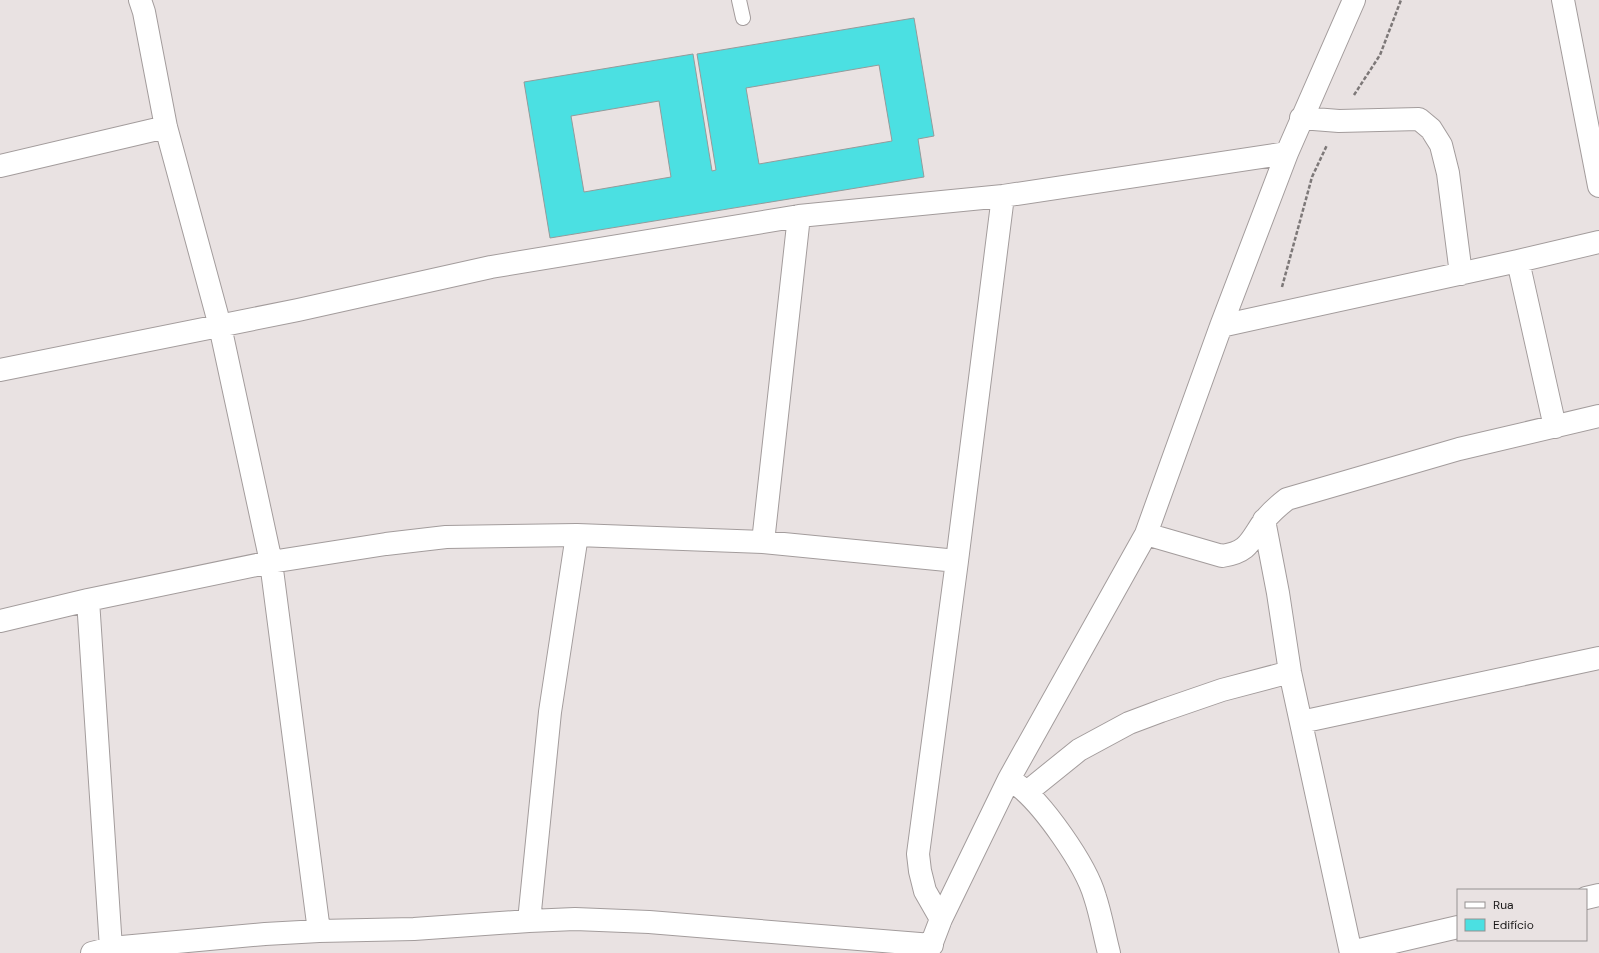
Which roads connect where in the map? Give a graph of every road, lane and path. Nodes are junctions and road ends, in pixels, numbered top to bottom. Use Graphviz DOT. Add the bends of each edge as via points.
graph roads {
  1 [pos="140,0"];
  2 [pos="739,0"];
  3 [pos="1354,0"];
  4 [pos="1402,0"];
  5 [pos="1563,0"];
  6 [pos="743,18"];
  7 [pos="1302,118"];
  8 [pos="1339,121"];
  9 [pos="166,127"];
  10 [pos="1287,153"];
  11 [pos="0,166"];
  12 [pos="1599,186"];
  13 [pos="1003,196"];
  14 [pos="800,216"];
  15 [pos="1599,242"];
  16 [pos="1518,261"];
  17 [pos="1461,274"];
  18 [pos="1275,314"];
  19 [pos="220,326"];
  20 [pos="1221,326"];
  21 [pos="0,370"];
  22 [pos="1599,416"];
  23 [pos="1555,426"];
  24 [pos="1264,520"];
  25 [pos="1146,534"];
  26 [pos="577,535"];
  27 [pos="763,542"];
  28 [pos="957,561"];
  29 [pos="271,562"];
  30 [pos="88,600"];
  31 [pos="0,621"];
  32 [pos="1599,658"];
  33 [pos="1290,672"];
  34 [pos="1301,722"];
  35 [pos="1010,779"];
  36 [pos="1027,792"];
  37 [pos="1599,895"];
  38 [pos="1587,898"];
  39 [pos="941,919"];
  40 [pos="529,921"];
  41 [pos="1457,927"];
  42 [pos="319,931"];
  43 [pos="930,949"];
  44 [pos="101,950"];
  45 [pos="1351,952"];
  46 [pos="1109,953"];
  1 -- 9 [label="street"];
  2 -- 6 [label="lane"];
  3 -- 7 [label="street"];
  4 -- 8 [label="path" via="1380,55"];
  5 -- 12 [label="street"];
  7 -- 8 [label="street"];
  7 -- 10 [label="street"];
  8 -- 17 [label="street" via="1419,119 1431,129 1441,145 1448,173"];
  8 -- 18 [label="path" via="1312,177"];
  9 -- 11 [label="street"];
  9 -- 19 [label="street"];
  10 -- 13 [label="street"];
  10 -- 20 [label="street"];
  13 -- 14 [label="street"];
  13 -- 28 [label="street"];
  14 -- 19 [label="street" via="491,267"];
  14 -- 27 [label="street"];
  15 -- 16 [label="street"];
  16 -- 17 [label="street"];
  16 -- 23 [label="street"];
  17 -- 18 [label="street"];
  18 -- 20 [label="street"];
  19 -- 21 [label="street"];
  19 -- 29 [label="street"];
  20 -- 25 [label="street"];
  22 -- 23 [label="street"];
  23 -- 24 [label="street" via="1459,449 1299,495 1277,506"];
  24 -- 25 [label="street" via="1251,542 1243,549 1222,556"];
  24 -- 33 [label="street"];
  25 -- 35 [label="street"];
  26 -- 27 [label="street"];
  26 -- 29 [label="street" via="446,537"];
  26 -- 40 [label="street" via="550,712"];
  27 -- 28 [label="street"];
  28 -- 39 [label="street" via="918,854 925,891"];
  29 -- 30 [label="street"];
  29 -- 42 [label="street"];
  30 -- 31 [label="street"];
  30 -- 44 [label="street"];
  32 -- 34 [label="street"];
  33 -- 34 [label="street"];
  33 -- 36 [label="street" via="1222,690 1129,724 1079,750"];
  34 -- 45 [label="street"];
  35 -- 36 [label="street"];
  35 -- 39 [label="street"];
  36 -- 46 [label="street" via="1087,874"];
  37 -- 38 [label="street"];
  39 -- 43 [label="street"];
  40 -- 42 [label="street" via="414,929"];
  40 -- 43 [label="street" via="575,919 649,922"];
  41 -- 45 [label="street"];
  42 -- 44 [label="street"];
}
